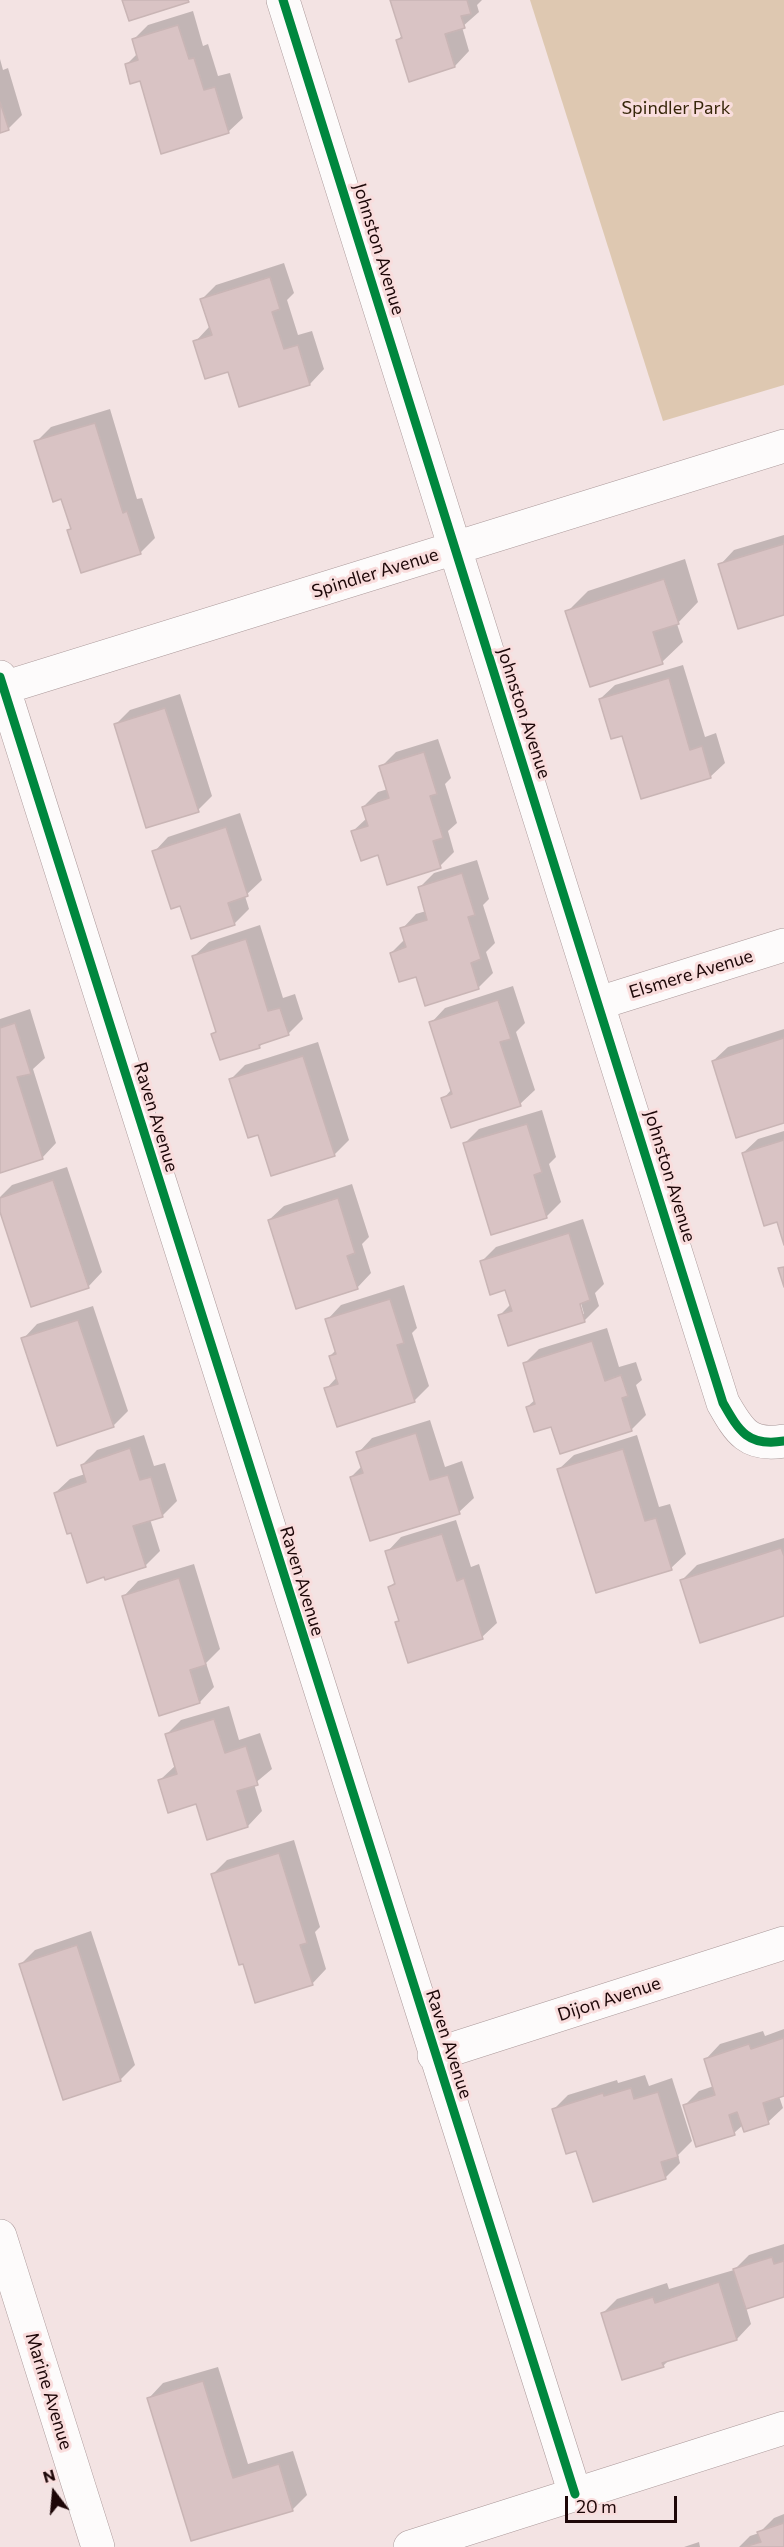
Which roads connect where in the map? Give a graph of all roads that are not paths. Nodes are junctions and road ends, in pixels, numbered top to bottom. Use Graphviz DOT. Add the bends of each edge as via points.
graph roads {
  1 [pos="283,0"];
  2 [pos="784,446"];
  3 [pos="455,549"];
  4 [pos="1,685"];
  5 [pos="784,945"];
  6 [pos="599,1003"];
  7 [pos="784,1441"];
  8 [pos="784,1943"];
  9 [pos="434,2055"];
  10 [pos="0,2236"];
  11 [pos="784,2428"];
  12 [pos="575,2494"];
  13 [pos="98,2547"];
  14 [pos="410,2547"];
  1 -- 3 [label="street, Johnston Avenue"];
  2 -- 3 [label="street, Spindler Avenue"];
  3 -- 4 [label="street, Spindler Avenue"];
  3 -- 6 [label="street, Johnston Avenue"];
  4 -- 9 [label="street, Raven Avenue"];
  5 -- 6 [label="street, Elsmere Avenue"];
  6 -- 7 [label="street, Johnston Avenue" via="723,1403 740,1432 754,1440"];
  8 -- 9 [label="street, Dijon Avenue"];
  9 -- 12 [label="street, Raven Avenue"];
  10 -- 13 [label="street, Marine Avenue"];
  11 -- 12 [label="street"];
  12 -- 14 [label="street"];
}
